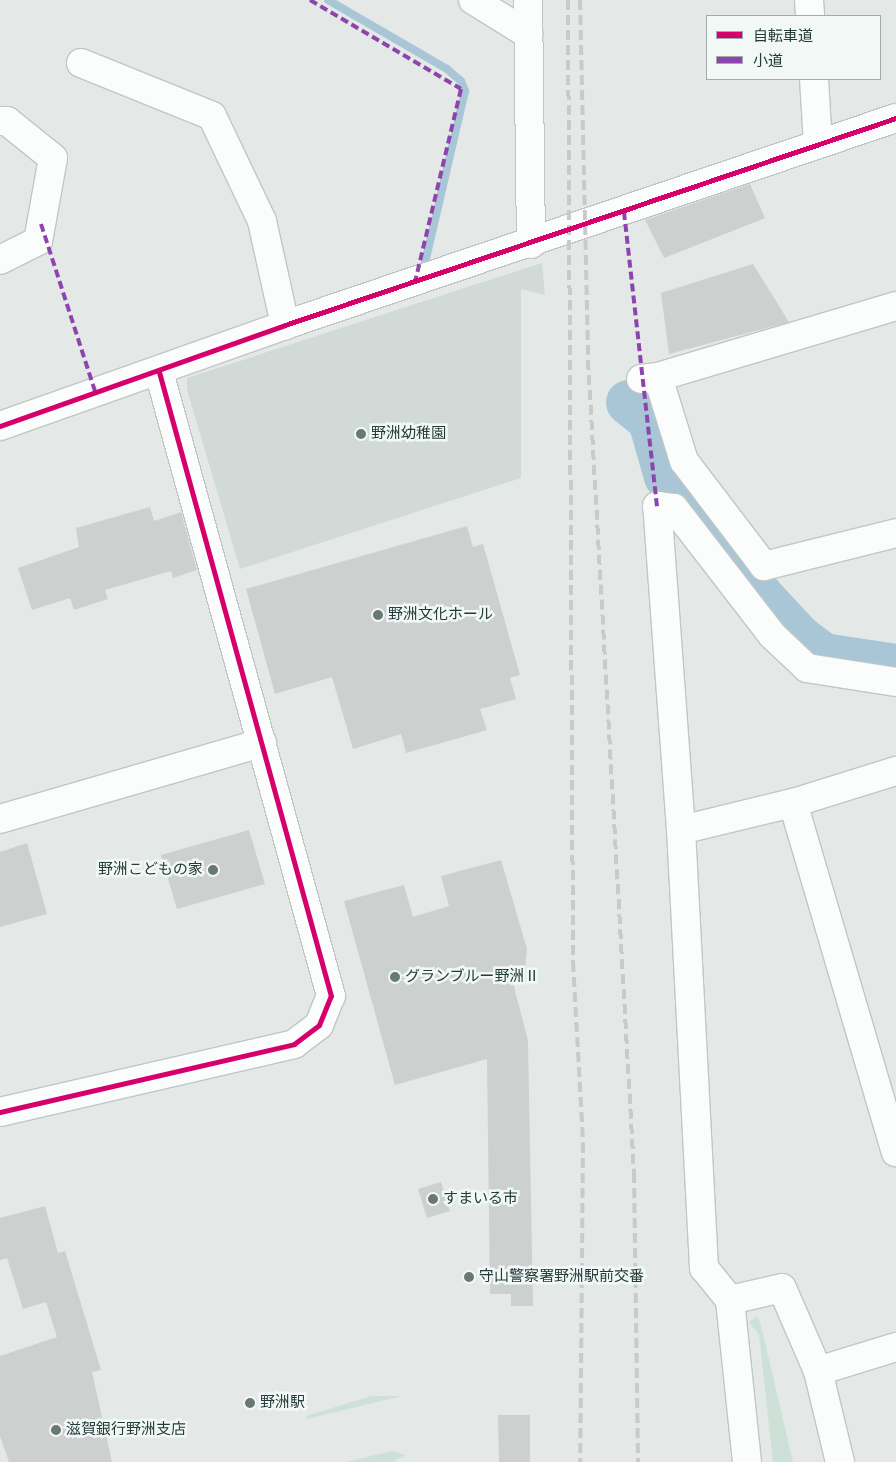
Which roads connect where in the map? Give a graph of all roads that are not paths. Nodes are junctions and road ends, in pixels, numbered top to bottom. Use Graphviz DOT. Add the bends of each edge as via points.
graph roads {
  1 [pos="473,0"];
  2 [pos="528,0"];
  3 [pos="808,0"];
  4 [pos="810,15"];
  5 [pos="528,34"];
  6 [pos="81,63"];
  7 [pos="814,80"];
  8 [pos="896,118"];
  9 [pos="0,121"];
  10 [pos="818,144"];
  11 [pos="531,244"];
  12 [pos="0,260"];
  13 [pos="896,306"];
  14 [pos="285,325"];
  15 [pos="158,372"];
  16 [pos="0,426"];
  17 [pos="896,533"];
  18 [pos="896,682"];
  19 [pos="262,743"];
  20 [pos="896,771"];
  21 [pos="793,803"];
  22 [pos="0,819"];
  23 [pos="681,830"];
  24 [pos="0,1112"];
  25 [pos="896,1152"];
  26 [pos="730,1300"];
  27 [pos="896,1347"];
  28 [pos="818,1371"];
  29 [pos="747,1462"];
  30 [pos="840,1462"];
  1 -- 5 [label="street"];
  2 -- 5 [label="street"];
  3 -- 4 [label="street"];
  5 -- 11 [label="street"];
  6 -- 14 [label="street" via="212,116 262,221"];
  7 -- 10 [label="street"];
  8 -- 10 [label="street"];
  9 -- 12 [label="street" via="7,121 54,158 38,241"];
  10 -- 11 [label="street"];
  11 -- 14 [label="street"];
  13 -- 17 [label="street" via="650,378 684,461 764,566"];
  14 -- 15 [label="street"];
  15 -- 16 [label="street"];
  15 -- 19 [label="street"];
  18 -- 23 [label="street" via="807,668 772,635 674,508 656,506"];
  19 -- 22 [label="street"];
  19 -- 24 [label="street" via="331,996 318,1025 294,1044"];
  20 -- 21 [label="street"];
  21 -- 23 [label="street"];
  21 -- 25 [label="street"];
  23 -- 26 [label="street" via="704,1268"];
  26 -- 28 [label="street" via="782,1288"];
  26 -- 29 [label="street"];
  27 -- 28 [label="street"];
  28 -- 30 [label="street"];
}
